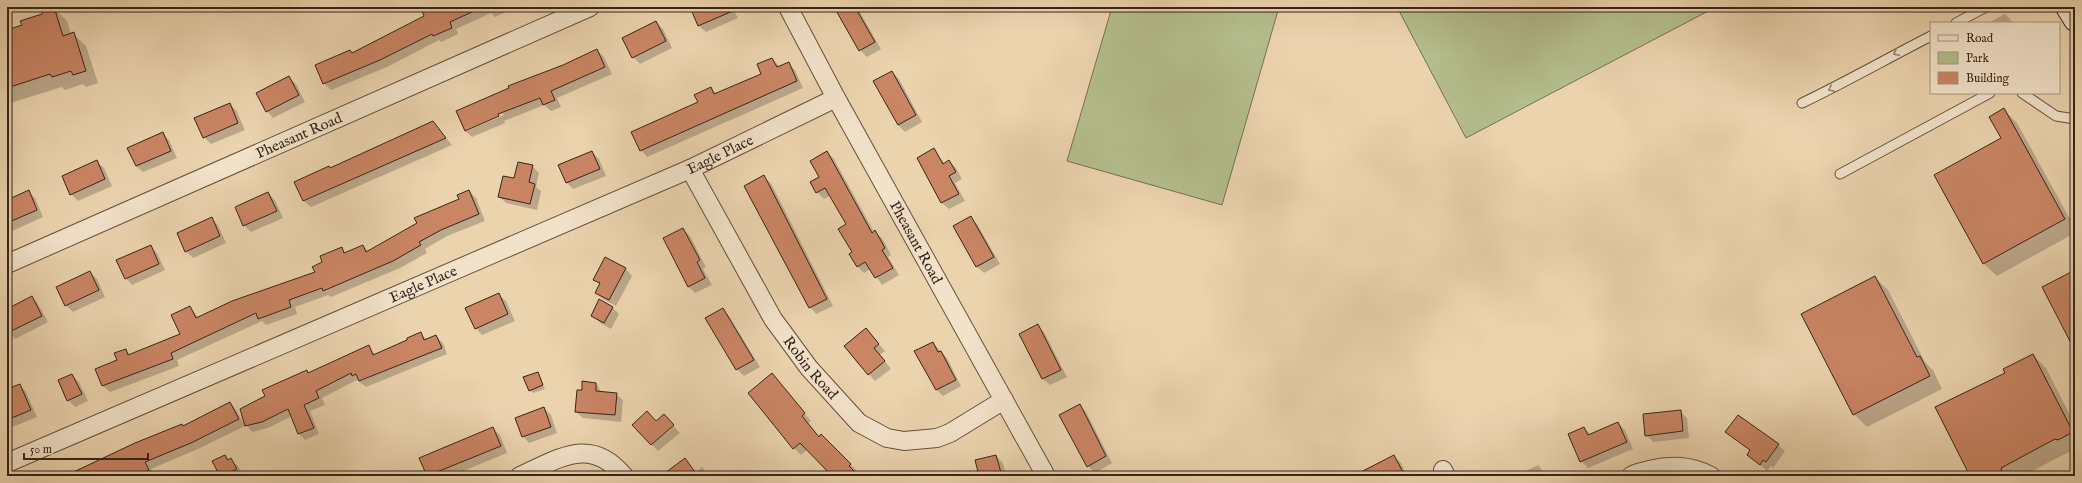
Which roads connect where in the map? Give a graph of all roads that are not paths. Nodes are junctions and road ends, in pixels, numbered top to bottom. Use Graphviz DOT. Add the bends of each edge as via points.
graph roads {
  1 [pos="590,7"];
  2 [pos="788,7"];
  3 [pos="1986,7"];
  4 [pos="2067,7"];
  5 [pos="2075,20"];
  6 [pos="1958,22"];
  7 [pos="1930,37"];
  8 [pos="1988,94"];
  9 [pos="2023,94"];
  10 [pos="836,98"];
  11 [pos="1802,103"];
  12 [pos="2075,119"];
  13 [pos="690,169"];
  14 [pos="1840,174"];
  15 [pos="7,264"];
  16 [pos="1004,400"];
  17 [pos="7,463"];
  18 [pos="520,476"];
  19 [pos="624,476"];
  20 [pos="1046,476"];
  21 [pos="1630,476"];
  22 [pos="1711,476"];
  1 -- 15 [label="street, Pheasant Road"];
  2 -- 10 [label="street, Pheasant Road"];
  3 -- 6 [label="lane"];
  4 -- 5 [label="main road"];
  7 -- 11 [label="lane, one-way"];
  8 -- 14 [label="lane"];
  9 -- 12 [label="lane" via="2056,116"];
  10 -- 13 [label="street, Eagle Place"];
  10 -- 16 [label="street, Pheasant Road"];
  13 -- 16 [label="street, Robin Road" via="773,319 809,368 859,423 887,438 904,441 937,438 950,433"];
  13 -- 17 [label="street, Eagle Place"];
  16 -- 20 [label="street, Pheasant Road"];
  18 -- 19 [label="street" via="567,455 584,453 592,453 607,459"];
  21 -- 22 [label="street" via="1667,466 1684,466"];
}
